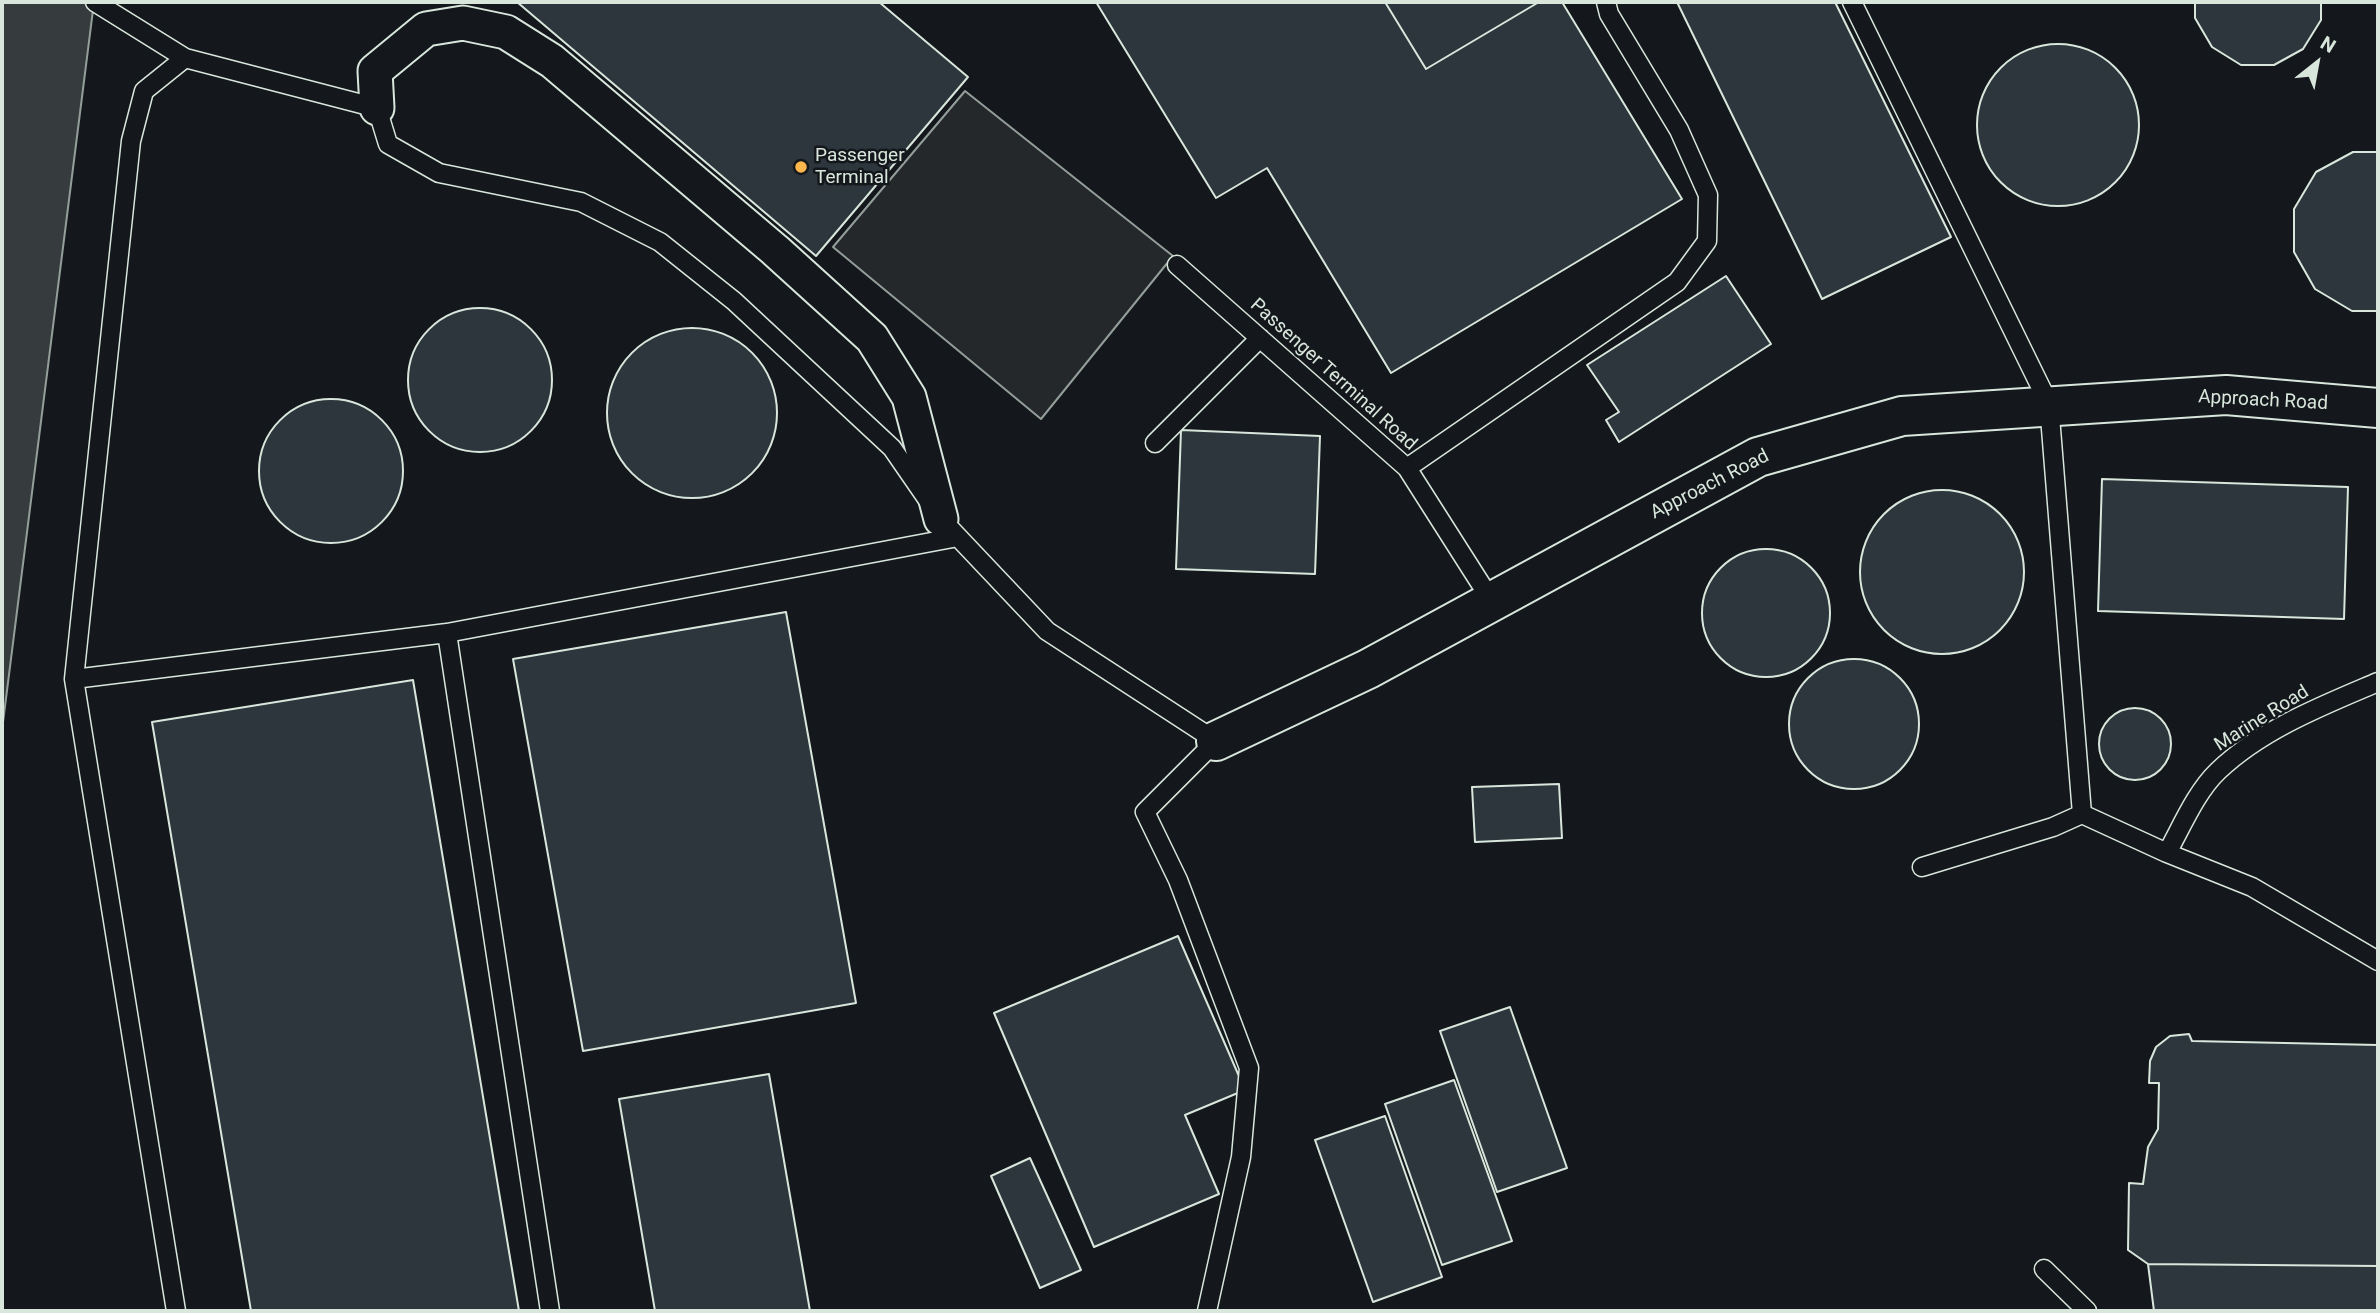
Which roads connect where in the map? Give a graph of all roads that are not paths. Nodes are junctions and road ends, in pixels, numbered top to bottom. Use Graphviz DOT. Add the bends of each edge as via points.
graph roads {
  1 [pos="95,2"];
  2 [pos="1606,2"];
  3 [pos="1852,2"];
  4 [pos="184,58"];
  5 [pos="377,108"];
  6 [pos="1177,265"];
  7 [pos="1260,338"];
  8 [pos="2049,404"];
  9 [pos="2378,408"];
  10 [pos="1155,443"];
  11 [pos="1407,468"];
  12 [pos="949,528"];
  13 [pos="1492,600"];
  14 [pos="447,633"];
  15 [pos="74,679"];
  16 [pos="2378,682"];
  17 [pos="1216,741"];
  18 [pos="2082,814"];
  19 [pos="2167,853"];
  20 [pos="1922,867"];
  21 [pos="2378,961"];
  22 [pos="2044,1269"];
  23 [pos="176,1311"];
  24 [pos="550,1311"];
  25 [pos="1207,1311"];
  26 [pos="2087,1311"];
  1 -- 4 [label="lane"];
  2 -- 11 [label="lane" via="1609,15 1679,130 1708,195 1707,241 1677,282"];
  3 -- 8 [label="lane"];
  4 -- 5 [label="lane"];
  4 -- 15 [label="lane" via="144,92 131,141"];
  5 -- 12 [label="lane" via="388,144 439,173 581,202 660,242 734,301 892,448"];
  5 -- 12 [label="street" via="375,71 426,29 463,23 506,32 552,61 872,338 909,397"];
  6 -- 7 [label="lane, Passenger Terminal Road"];
  7 -- 10 [label="lane"];
  7 -- 11 [label="lane, Passenger Terminal Road"];
  8 -- 9 [label="main road, Approach Road" via="2226,395"];
  8 -- 13 [label="main road, Approach Road" via="1902,416 1758,457"];
  8 -- 18 [label="lane"];
  11 -- 13 [label="lane, Passenger Terminal Road"];
  12 -- 14 [label="lane"];
  12 -- 17 [label="lane" via="1047,631"];
  13 -- 17 [label="main road, Approach Road" via="1368,669"];
  14 -- 15 [label="lane"];
  14 -- 24 [label="lane"];
  15 -- 23 [label="lane"];
  16 -- 19 [label="lane, Marine Road" via="2308,712 2218,771"];
  17 -- 25 [label="lane" via="1145,813 1178,880 1249,1068 1241,1157"];
  18 -- 19 [label="lane"];
  18 -- 20 [label="lane"];
  19 -- 21 [label="lane" via="2252,887"];
  22 -- 26 [label="lane"];
}
